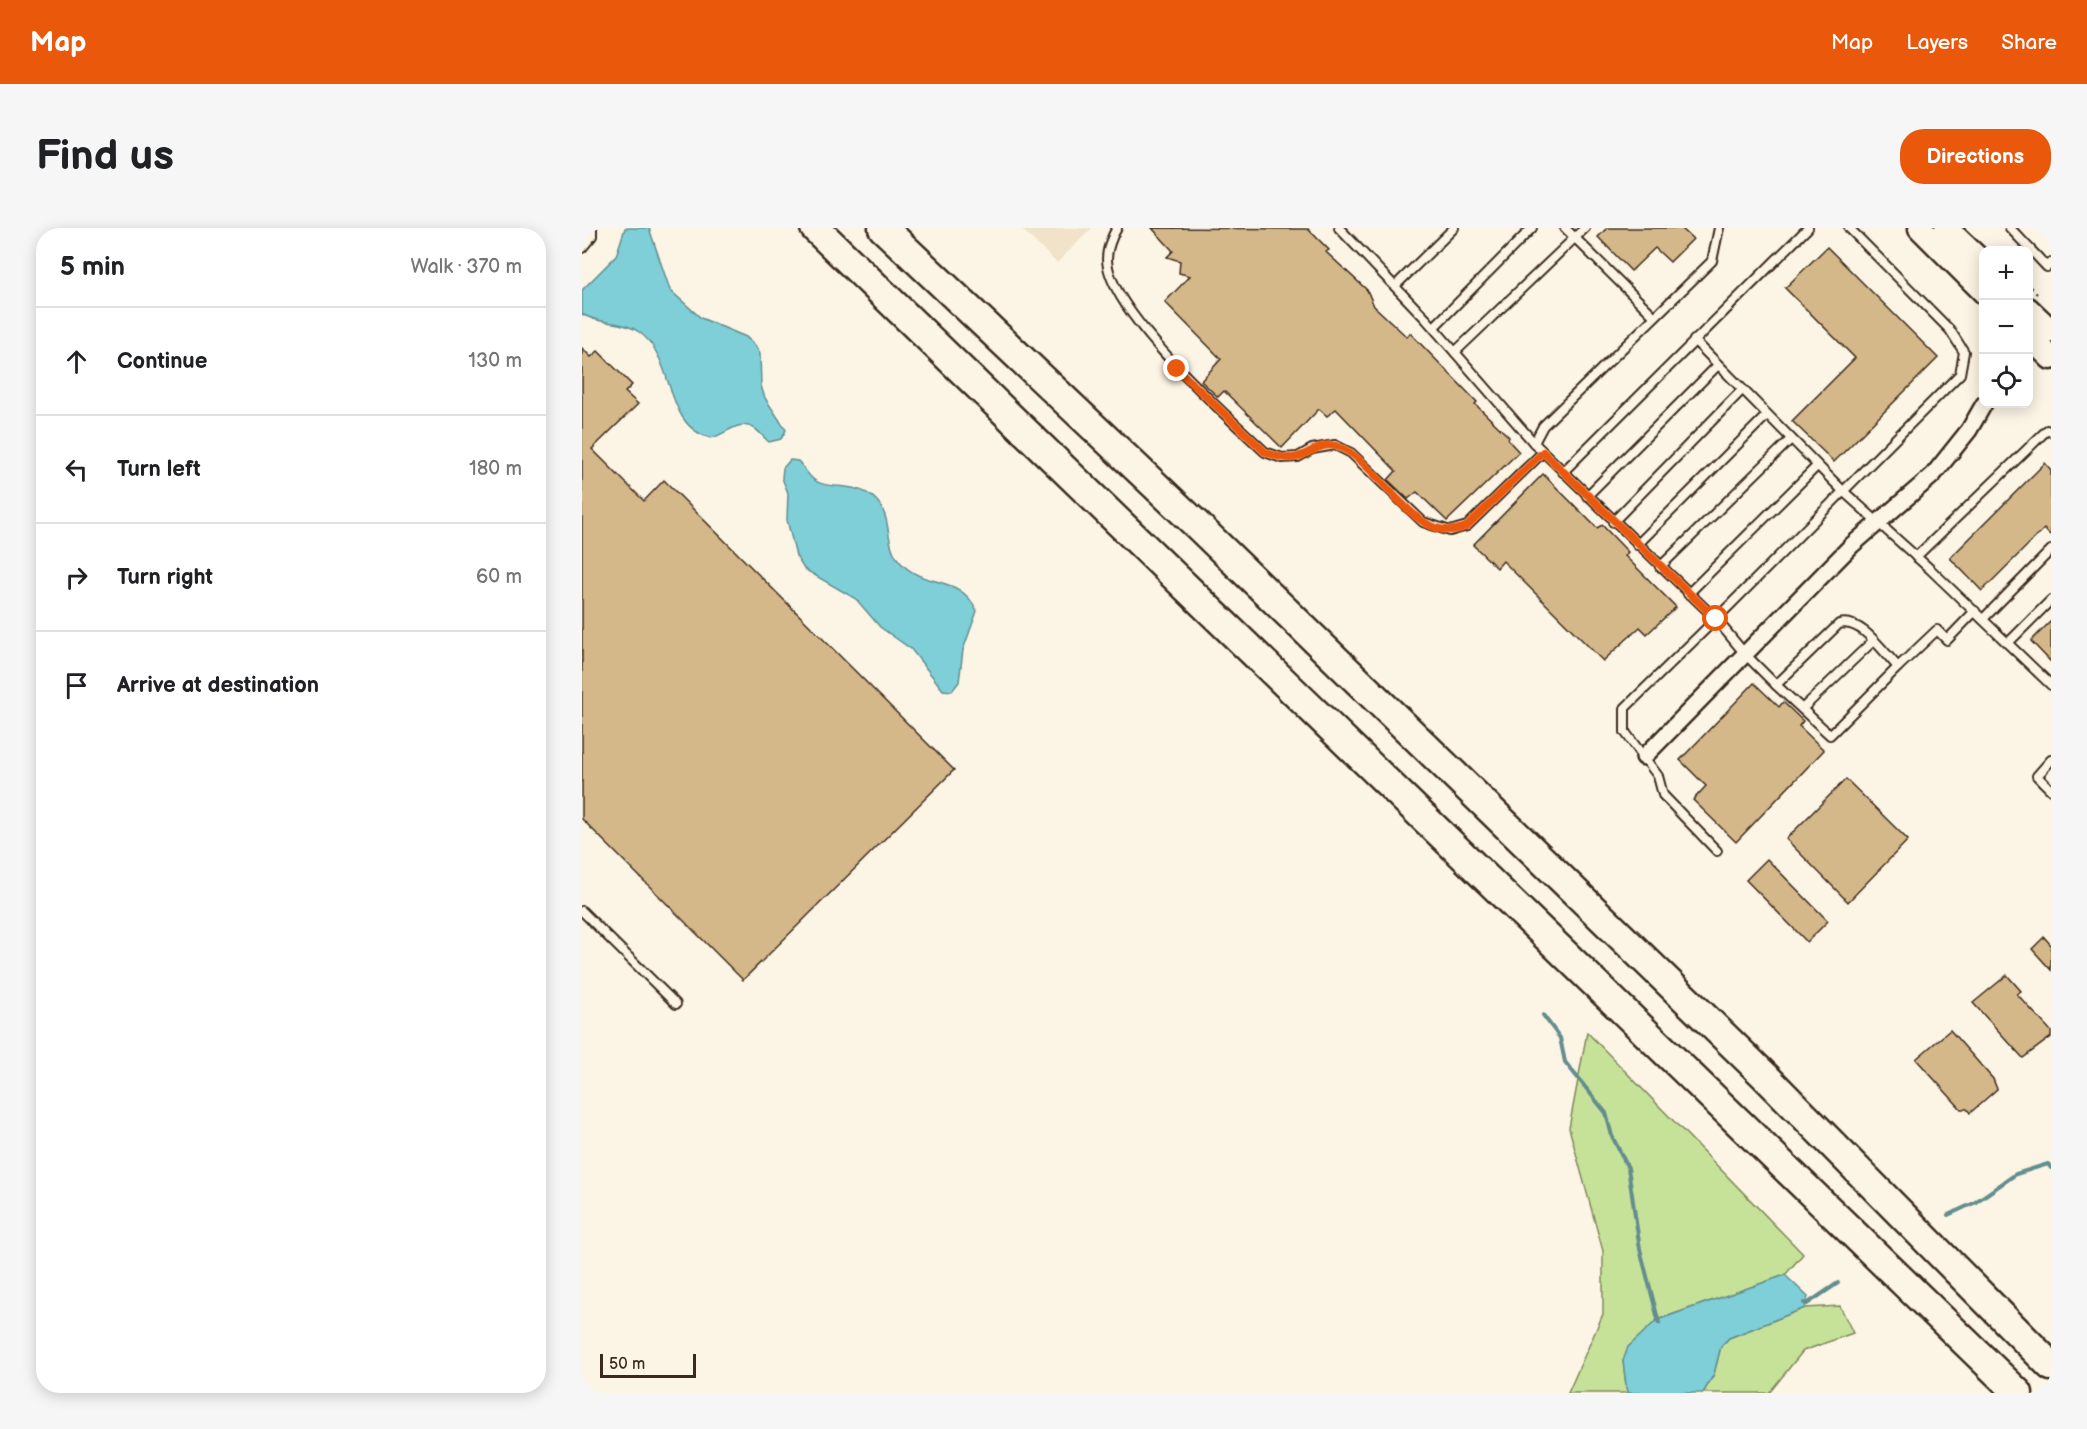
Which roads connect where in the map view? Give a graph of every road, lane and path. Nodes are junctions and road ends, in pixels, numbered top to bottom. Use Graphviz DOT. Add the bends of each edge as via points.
graph roads {
  1 [pos="592,228"];
  2 [pos="814,228"];
  3 [pos="883,228"];
  4 [pos="1117,228"];
  5 [pos="1339,228"];
  6 [pos="1454,228"];
  7 [pos="1532,228"];
  8 [pos="1565,228"];
  9 [pos="1585,228"];
  10 [pos="1719,228"];
  11 [pos="1808,228"];
  12 [pos="1849,228"];
  13 [pos="1920,228"];
  14 [pos="1946,228"];
  15 [pos="2010,228"];
  16 [pos="1575,238"];
  17 [pos="582,248"];
  18 [pos="1979,260"];
  19 [pos="2051,263"];
  20 [pos="1395,286"];
  21 [pos="1979,287"];
  22 [pos="1654,316"];
  23 [pos="2038,324"];
  24 [pos="1434,327"];
  25 [pos="1694,340"];
  26 [pos="1455,352"];
  27 [pos="2051,358"];
  28 [pos="1718,365"];
  29 [pos="1742,390"];
  30 [pos="1982,408"];
  31 [pos="1767,415"];
  32 [pos="2051,432"];
  33 [pos="1791,439"];
  34 [pos="1534,443"];
  35 [pos="1543,452"];
  36 [pos="1817,466"];
  37 [pos="1563,472"];
  38 [pos="1843,491"];
  39 [pos="1587,496"];
  40 [pos="1613,522"];
  41 [pos="1879,523"];
  42 [pos="1637,545"];
  43 [pos="2051,550"];
  44 [pos="1916,557"];
  45 [pos="1660,567"];
  46 [pos="1689,594"];
  47 [pos="2051,600"];
  48 [pos="1975,611"];
  49 [pos="1716,619"];
  50 [pos="1983,619"];
  51 [pos="1873,641"];
  52 [pos="2008,643"];
  53 [pos="1744,654"];
  54 [pos="1898,667"];
  55 [pos="1776,685"];
  56 [pos="2051,685"];
  57 [pos="1802,709"];
  58 [pos="1644,757"];
  59 [pos="2051,760"];
  60 [pos="2051,790"];
  61 [pos="1717,851"];
  62 [pos="582,910"];
  63 [pos="676,1004"];
  64 [pos="2051,1366"];
  65 [pos="2018,1393"];
  1 -- 17 [label="lane" via="592,236"];
  2 -- 65 [label="highway"];
  3 -- 64 [label="highway" via="1196,524 1756,1067"];
  4 -- 35 [label="lane" via="1107,258 1113,282 1129,308 1177,369 1265,452 1282,458 1298,457 1312,449 1335,446 1351,453 1423,522 1450,531 1467,526"];
  5 -- 20 [label="lane"];
  6 -- 20 [label="lane"];
  7 -- 24 [label="lane"];
  8 -- 16 [label="lane"];
  9 -- 16 [label="lane"];
  10 -- 22 [label="lane" via="1712,261"];
  11 -- 25 [label="lane"];
  12 -- 38 [label="lane" via="1950,330 1964,352 1960,374"];
  13 -- 21 [label="main road"];
  14 -- 18 [label="main road"];
  15 -- 19 [label="lane" via="2048,267"];
  16 -- 22 [label="lane"];
  16 -- 26 [label="lane"];
  20 -- 24 [label="lane"];
  22 -- 34 [label="lane" via="1543,426"];
  23 -- 27 [label="main road"];
  24 -- 26 [label="lane"];
  25 -- 28 [label="lane"];
  25 -- 37 [label="lane"];
  26 -- 34 [label="lane"];
  28 -- 29 [label="lane"];
  28 -- 39 [label="lane"];
  29 -- 31 [label="lane"];
  29 -- 40 [label="lane"];
  30 -- 41 [label="street" via="1940,467"];
  31 -- 33 [label="lane"];
  31 -- 42 [label="lane"];
  32 -- 44 [label="lane" via="2047,430"];
  33 -- 36 [label="lane"];
  33 -- 45 [label="lane"];
  34 -- 35 [label="lane"];
  35 -- 37 [label="lane"];
  36 -- 38 [label="lane"];
  36 -- 46 [label="lane"];
  37 -- 39 [label="lane"];
  38 -- 41 [label="lane"];
  38 -- 49 [label="lane"];
  39 -- 40 [label="lane"];
  40 -- 42 [label="lane"];
  41 -- 44 [label="lane"];
  41 -- 53 [label="street" via="1852,545"];
  42 -- 45 [label="lane"];
  43 -- 50 [label="lane"];
  44 -- 48 [label="lane"];
  45 -- 46 [label="lane"];
  46 -- 49 [label="lane"];
  47 -- 52 [label="lane"];
  48 -- 50 [label="lane"];
  48 -- 54 [label="lane" via="1947,640 1937,630"];
  49 -- 53 [label="lane"];
  49 -- 58 [label="lane" via="1625,708 1625,732"];
  50 -- 52 [label="lane"];
  51 -- 54 [label="lane"];
  51 -- 55 [label="lane" via="1853,624 1839,624"];
  51 -- 57 [label="lane"];
  52 -- 56 [label="lane"];
  53 -- 55 [label="lane"];
  53 -- 58 [label="street"];
  54 -- 57 [label="lane" via="1830,735"];
  55 -- 57 [label="lane"];
  58 -- 61 [label="lane" via="1658,776 1663,795"];
  59 -- 60 [label="lane" via="2037,776"];
  62 -- 63 [label="lane"];
}
